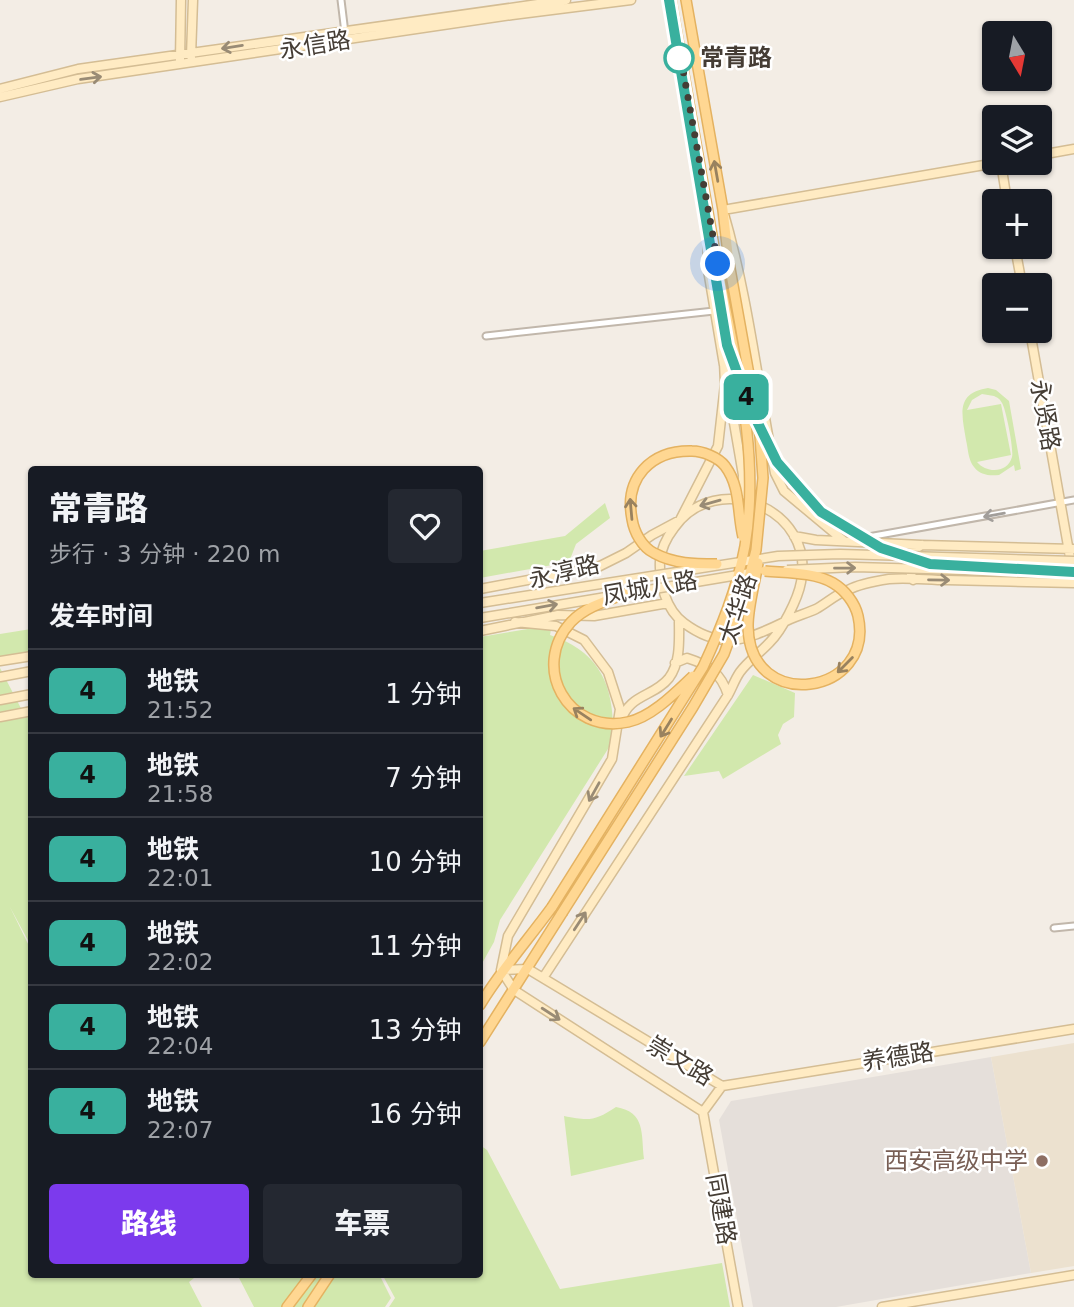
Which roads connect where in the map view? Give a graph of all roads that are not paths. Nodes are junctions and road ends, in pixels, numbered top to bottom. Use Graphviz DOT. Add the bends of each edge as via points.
graph roads {
  1 [pos="181,0"];
  2 [pos="192,0"];
  3 [pos="341,0"];
  4 [pos="566,0"];
  5 [pos="631,0"];
  6 [pos="671,0"];
  7 [pos="686,0"];
  8 [pos="346,36"];
  9 [pos="192,58"];
  10 [pos="180,60"];
  11 [pos="0,89"];
  12 [pos="0,97"];
  13 [pos="1074,149"];
  14 [pos="1052,153"];
  15 [pos="982,166"];
  16 [pos="723,210"];
  17 [pos="709,212"];
  18 [pos="714,311"];
  19 [pos="486,337"];
  20 [pos="1032,343"];
  21 [pos="724,362"];
  22 [pos="742,499"];
  23 [pos="1074,500"];
  24 [pos="1061,503"];
  25 [pos="680,520"];
  26 [pos="759,528"];
  27 [pos="794,536"];
  28 [pos="844,541"];
  29 [pos="745,545"];
  30 [pos="922,545"];
  31 [pos="1072,549"];
  32 [pos="1074,561"];
  33 [pos="717,564"];
  34 [pos="765,571"];
  35 [pos="1074,573"];
  36 [pos="913,580"];
  37 [pos="1074,583"];
  38 [pos="483,588"];
  39 [pos="634,591"];
  40 [pos="483,603"];
  41 [pos="668,603"];
  42 [pos="483,617"];
  43 [pos="679,620"];
  44 [pos="515,622"];
  45 [pos="782,622"];
  46 [pos="483,630"];
  47 [pos="28,657"];
  48 [pos="0,661"];
  49 [pos="675,663"];
  50 [pos="702,667"];
  51 [pos="28,672"];
  52 [pos="0,677"];
  53 [pos="28,695"];
  54 [pos="728,695"];
  55 [pos="0,700"];
  56 [pos="28,712"];
  57 [pos="0,717"];
  58 [pos="616,736"];
  59 [pos="1074,926"];
  60 [pos="1054,928"];
  61 [pos="528,969"];
  62 [pos="501,970"];
  63 [pos="543,978"];
  64 [pos="514,990"];
  65 [pos="483,1000"];
  66 [pos="1074,1029"];
  67 [pos="483,1037"];
  68 [pos="722,1086"];
  69 [pos="703,1112"];
  70 [pos="1074,1275"];
  71 [pos="309,1278"];
  72 [pos="327,1278"];
  73 [pos="287,1307"];
  74 [pos="308,1307"];
  75 [pos="738,1307"];
  76 [pos="882,1307"];
  1 -- 10 [label="street"];
  2 -- 9 [label="street"];
  3 -- 8 [label="street"];
  4 -- 8 [label="street, 永信路"];
  5 -- 8 [label="street, 永信路"];
  6 -- 17 [label="main road, 太华路"];
  16 -- 7 [label="main road, 太华路, one-way"];
  8 -- 9 [label="street, 永信路"];
  9 -- 10 [label="street, 永信路"];
  10 -- 11 [label="street, 永信路" via="79,69"];
  12 -- 10 [label="street, 永信路, one-way"];
  13 -- 14 [label="street"];
  15 -- 16 [label="street"];
  16 -- 26 [label="main road, 太华路, bridge" via="760,436"];
  16 -- 28 [label="street" via="734,246 775,473 784,491"];
  17 -- 18 [label="street" via="706,264"];
  17 -- 29 [label="main road, 太华路, bridge" via="749,449"];
  18 -- 19 [label="street"];
  18 -- 21 [label="street"];
  20 -- 24 [label="street, 永贤路"];
  21 -- 22 [label="street" via="743,475"];
  21 -- 25 [label="street" via="718,446"];
  22 -- 25 [label="street, one-way" via="698,506"];
  22 -- 27 [label="street" via="781,518"];
  23 -- 24 [label="street"];
  24 -- 28 [label="street, one-way"];
  24 -- 31 [label="street, 永贤路"];
  25 -- 38 [label="street, 永淳路" via="598,567"];
  25 -- 41 [label="street" via="667,537 660,558 660,580"];
  34 -- 26 [label="main road, one-way, bridge" via="810,576 833,583 848,595 860,630 859,644 843,669 823,682 790,686 764,670 752,651 748,626 761,548"];
  26 -- 61 [label="main road, 太华路, bridge" via="742,605 724,654"];
  27 -- 28 [label="street"];
  27 -- 45 [label="street" via="802,580"];
  28 -- 30 [label="street"];
  33 -- 29 [label="main road, one-way, bridge" via="667,559 642,543 629,503 633,484 646,466 665,454 683,451 701,451 723,464 737,486"];
  29 -- 50 [label="main road, 太华路, bridge" via="722,626"];
  30 -- 31 [label="street"];
  30 -- 36 [label="street" via="911,552 908,564"];
  31 -- 37 [label="street, 永贤路"];
  32 -- 33 [label="street, 凤城八路, bridge" via="840,554"];
  33 -- 40 [label="street, 凤城八路, bridge"];
  34 -- 35 [label="street, 凤城八路, one-way, bridge" via="855,567"];
  34 -- 39 [label="street, 凤城八路, bridge"];
  36 -- 37 [label="street, one-way"];
  36 -- 45 [label="street" via="889,579 848,589"];
  42 -- 39 [label="street, 凤城八路, one-way, bridge"];
  50 -- 39 [label="main road, one-way, bridge" via="664,703 631,722 606,725 577,712 558,689 553,668 559,636 573,619"];
  41 -- 43 [label="street"];
  41 -- 44 [label="street, 永淳路"];
  43 -- 45 [label="street" via="697,633 719,640 741,640"];
  43 -- 49 [label="street"];
  44 -- 46 [label="street, 永淳路"];
  44 -- 58 [label="street" via="556,626 584,640 608,671 620,709"];
  45 -- 54 [label="street" via="773,640 741,670"];
  47 -- 48 [label="street"];
  49 -- 54 [label="street" via="687,658 701,663 723,679"];
  49 -- 58 [label="street" via="668,678 635,699 623,714"];
  50 -- 62 [label="main road, 太华路, one-way, bridge" via="552,907"];
  51 -- 52 [label="street"];
  53 -- 55 [label="street"];
  63 -- 54 [label="street, one-way"];
  56 -- 57 [label="street"];
  58 -- 62 [label="street, one-way" via="612,759 508,936"];
  59 -- 60 [label="street"];
  61 -- 62 [label="street"];
  61 -- 63 [label="street, 崇文路"];
  61 -- 64 [label="main road, 太华路"];
  62 -- 64 [label="street, 崇文路"];
  62 -- 65 [label="main road, 太华路"];
  63 -- 68 [label="street, 崇文路"];
  64 -- 67 [label="main road, 太华路"];
  64 -- 69 [label="street, 崇文路, one-way"];
  66 -- 68 [label="street, 养德路"];
  68 -- 69 [label="street, 崇文路"];
  69 -- 75 [label="street, 同建路"];
  70 -- 76 [label="street"];
  71 -- 73 [label="main road"];
  72 -- 74 [label="main road"];
}
